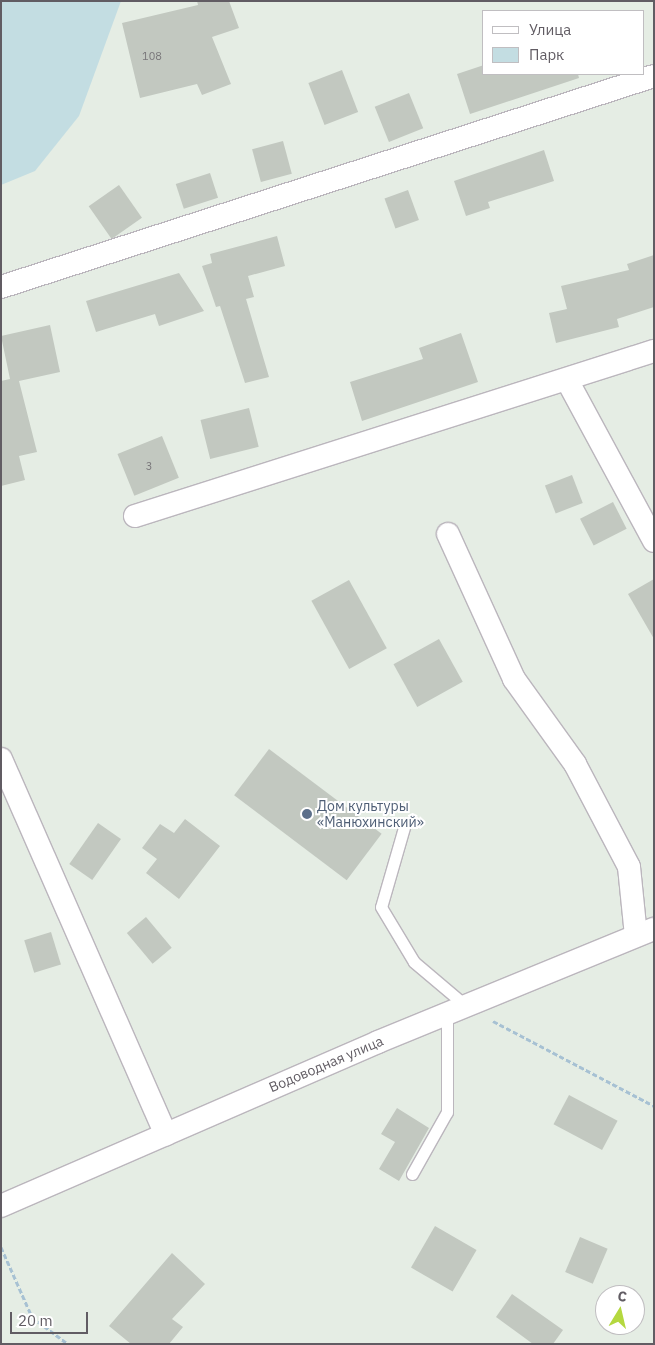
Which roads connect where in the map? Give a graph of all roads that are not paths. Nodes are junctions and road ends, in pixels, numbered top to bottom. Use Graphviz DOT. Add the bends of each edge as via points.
graph roads {
  1 [pos="654,76"];
  2 [pos="1,287"];
  3 [pos="654,351"];
  4 [pos="567,380"];
  5 [pos="135,516"];
  6 [pos="448,534"];
  7 [pos="654,541"];
  8 [pos="1,759"];
  9 [pos="405,824"];
  10 [pos="645,932"];
  11 [pos="456,1010"];
  12 [pos="166,1134"];
  13 [pos="412,1174"];
  14 [pos="1,1206"];
  1 -- 2 [label="street"];
  3 -- 4 [label="street"];
  4 -- 5 [label="street"];
  4 -- 7 [label="street"];
  6 -- 10 [label="street" via="514,679 575,764 629,867"];
  8 -- 12 [label="street"];
  9 -- 11 [label="lane" via="381,907 414,962"];
  10 -- 11 [label="street, Водоводная улица"];
  11 -- 12 [label="street, Водоводная улица"];
  11 -- 13 [label="lane" via="447,1112"];
  12 -- 14 [label="street, Водоводная улица"];
}
